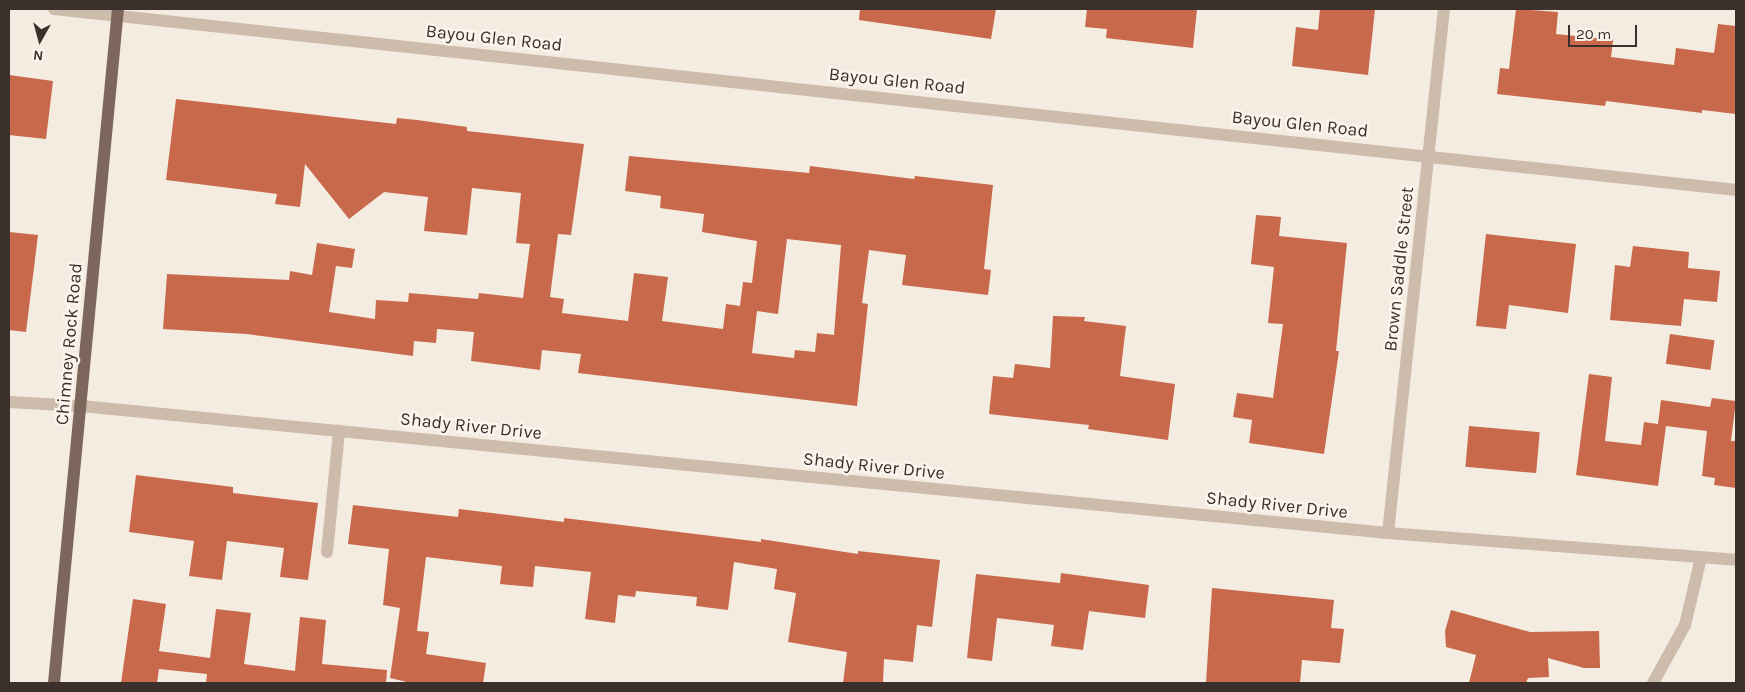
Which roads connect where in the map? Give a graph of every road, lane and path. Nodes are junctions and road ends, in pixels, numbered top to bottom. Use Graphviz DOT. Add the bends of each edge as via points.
graph roads {
  1 [pos="54,9"];
  2 [pos="1444,9"];
  3 [pos="118,12"];
  4 [pos="1428,156"];
  5 [pos="1736,190"];
  6 [pos="9,402"];
  7 [pos="81,406"];
  8 [pos="338,431"];
  9 [pos="1388,533"];
  10 [pos="327,552"];
  11 [pos="1701,558"];
  12 [pos="1736,560"];
  13 [pos="54,683"];
  14 [pos="1653,683"];
  1 -- 3 [label="street, Bayou Glen Road"];
  2 -- 4 [label="street, Brown Saddle Street"];
  3 -- 4 [label="street, Bayou Glen Road"];
  3 -- 7 [label="main road, Chimney Rock Road"];
  4 -- 5 [label="street, Bayou Glen Road"];
  4 -- 9 [label="street, Brown Saddle Street"];
  6 -- 7 [label="street, Shady River Drive"];
  7 -- 8 [label="street, Shady River Drive"];
  7 -- 13 [label="main road, Chimney Rock Road"];
  8 -- 9 [label="street, Shady River Drive"];
  8 -- 10 [label="street"];
  9 -- 11 [label="street, Shady River Drive"];
  11 -- 12 [label="street, Shady River Drive"];
  11 -- 14 [label="street" via="1685,625"];
}
